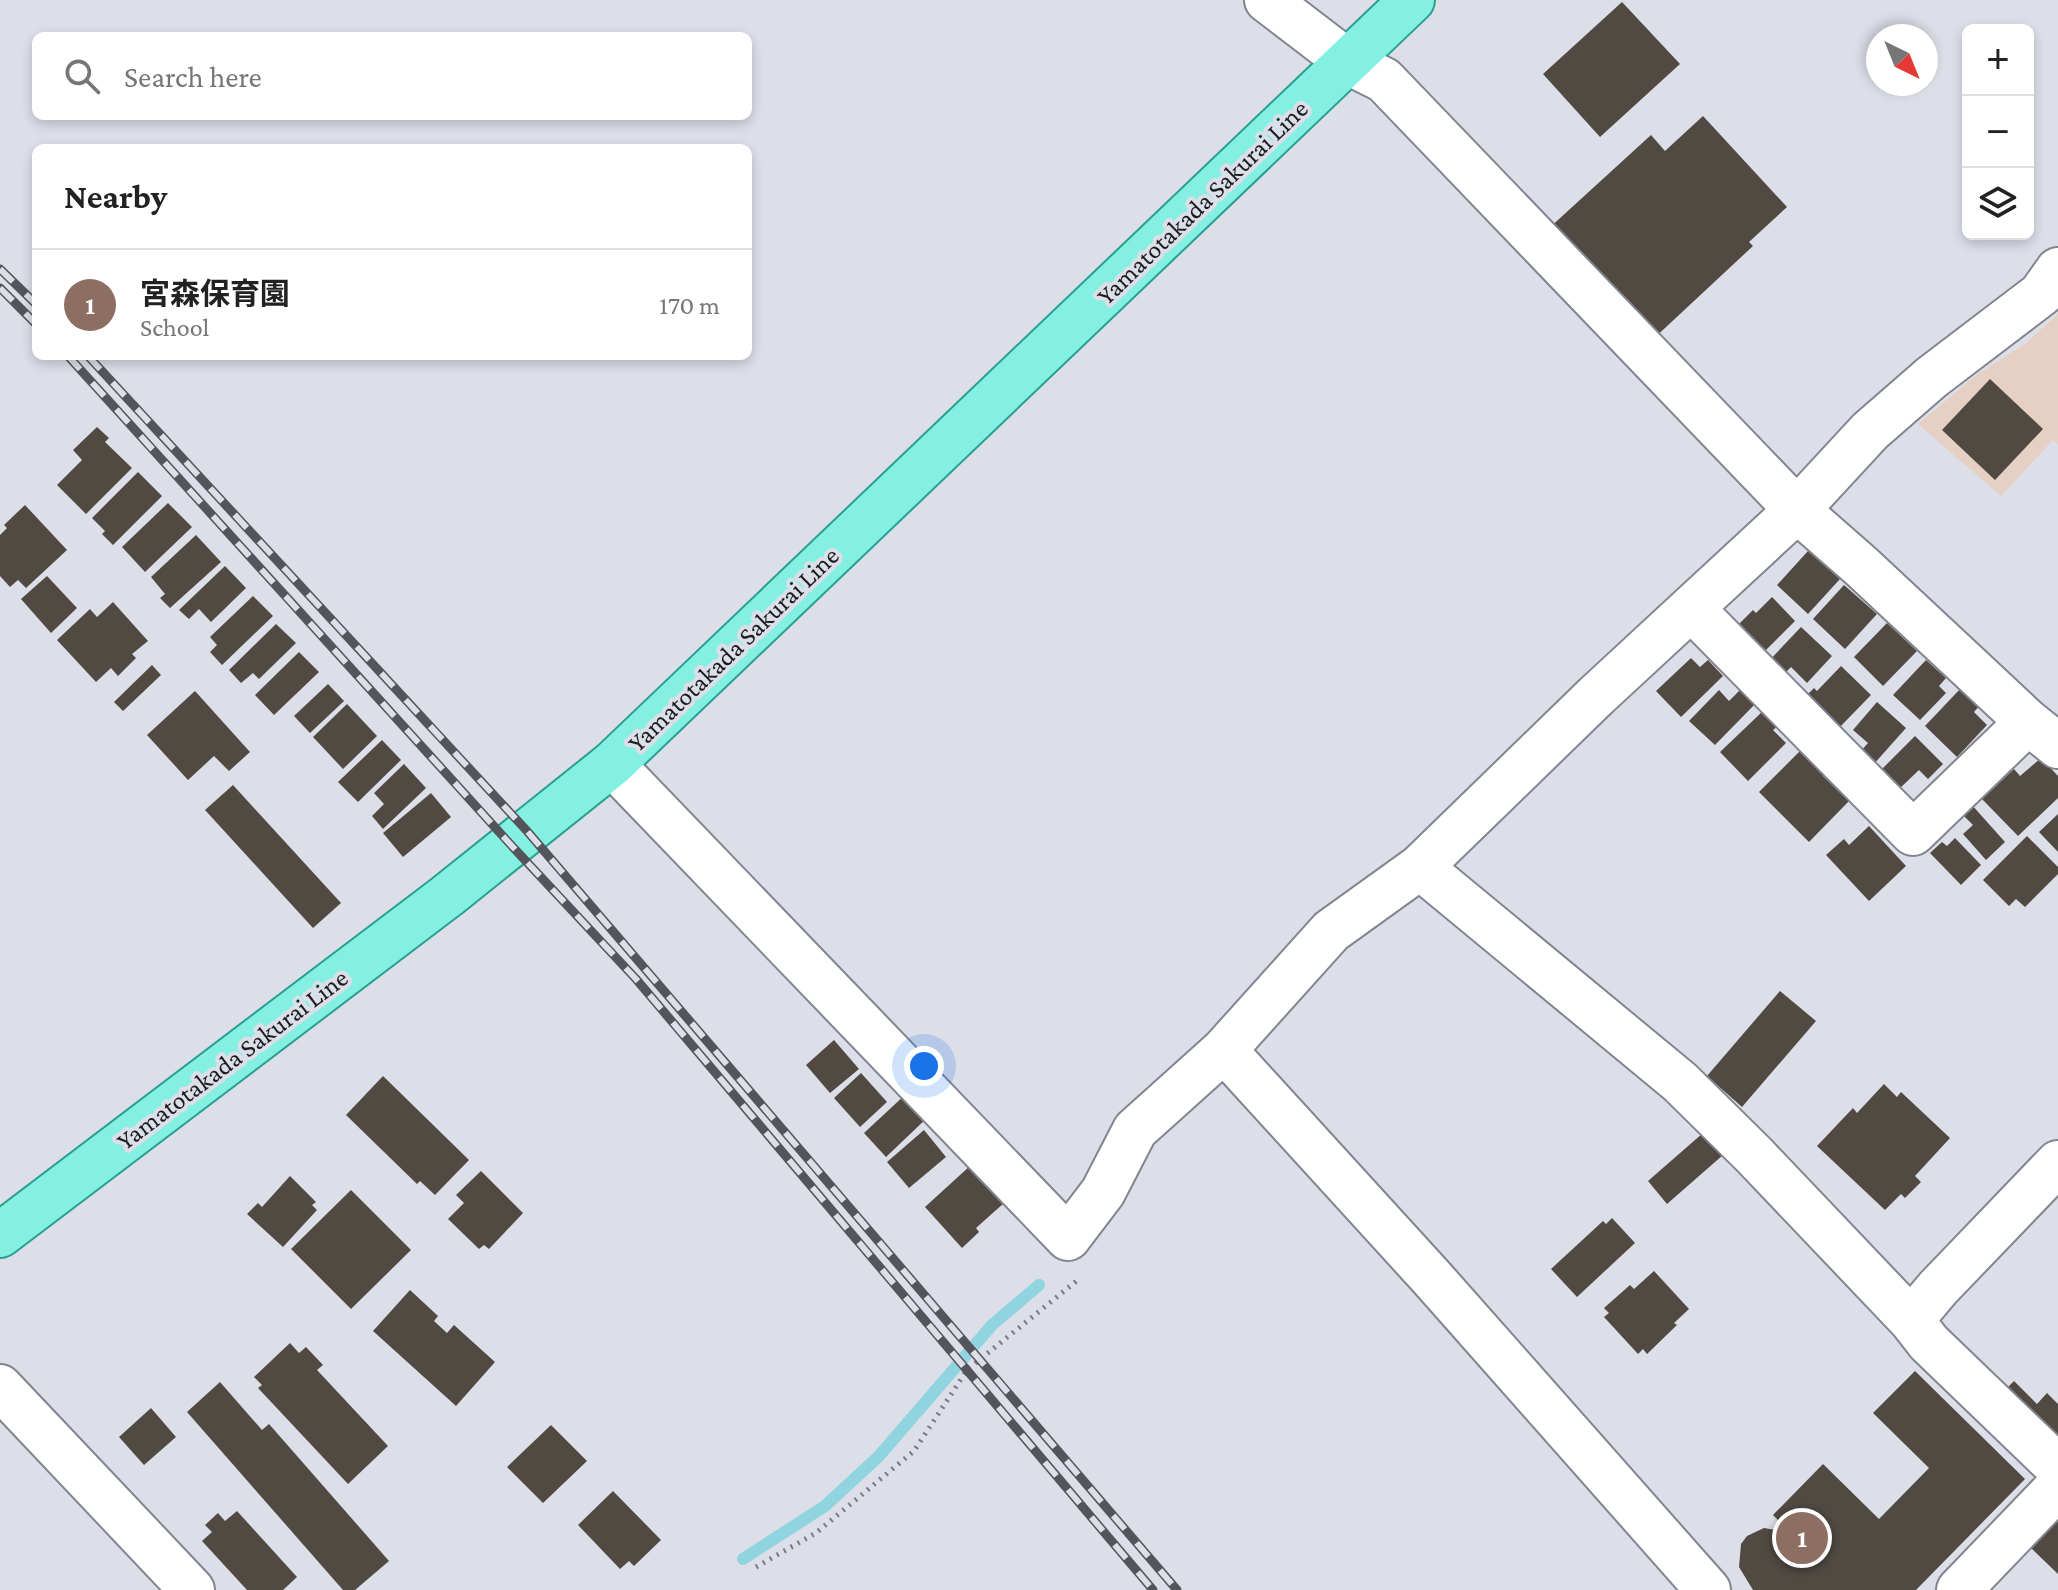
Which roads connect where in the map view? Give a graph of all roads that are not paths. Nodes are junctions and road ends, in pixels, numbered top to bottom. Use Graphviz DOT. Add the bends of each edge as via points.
graph roads {
  1 [pos="1267,0"];
  2 [pos="1412,0"];
  3 [pos="1348,62"];
  4 [pos="2058,270"];
  5 [pos="1797,510"];
  6 [pos="1691,608"];
  7 [pos="2043,734"];
  8 [pos="612,764"];
  9 [pos="1420,867"];
  10 [pos="1224,1050"];
  11 [pos="2058,1163"];
  12 [pos="0,1235"];
  13 [pos="1911,1320"];
  14 [pos="0,1387"];
  15 [pos="2058,1467"];
  16 [pos="2058,1487"];
  17 [pos="192,1590"];
  18 [pos="1708,1590"];
  19 [pos="1959,1590"];
  1 -- 3 [label="street"];
  2 -- 3 [label="main road, Yamatotakada Sakurai Line"];
  3 -- 5 [label="street" via="1384,80"];
  3 -- 8 [label="main road, Yamatotakada Sakurai Line"];
  4 -- 5 [label="street" via="2041,294 1870,431"];
  5 -- 6 [label="street"];
  5 -- 7 [label="street"];
  6 -- 7 [label="street" via="1913,833"];
  6 -- 9 [label="street"];
  8 -- 10 [label="street" via="1068,1238 1103,1192 1135,1130"];
  8 -- 12 [label="main road, Yamatotakada Sakurai Line"];
  9 -- 10 [label="street" via="1331,931"];
  9 -- 13 [label="street" via="1680,1082"];
  10 -- 18 [label="street"];
  11 -- 13 [label="street"];
  13 -- 15 [label="street"];
  14 -- 17 [label="street"];
  16 -- 19 [label="street"];
}
